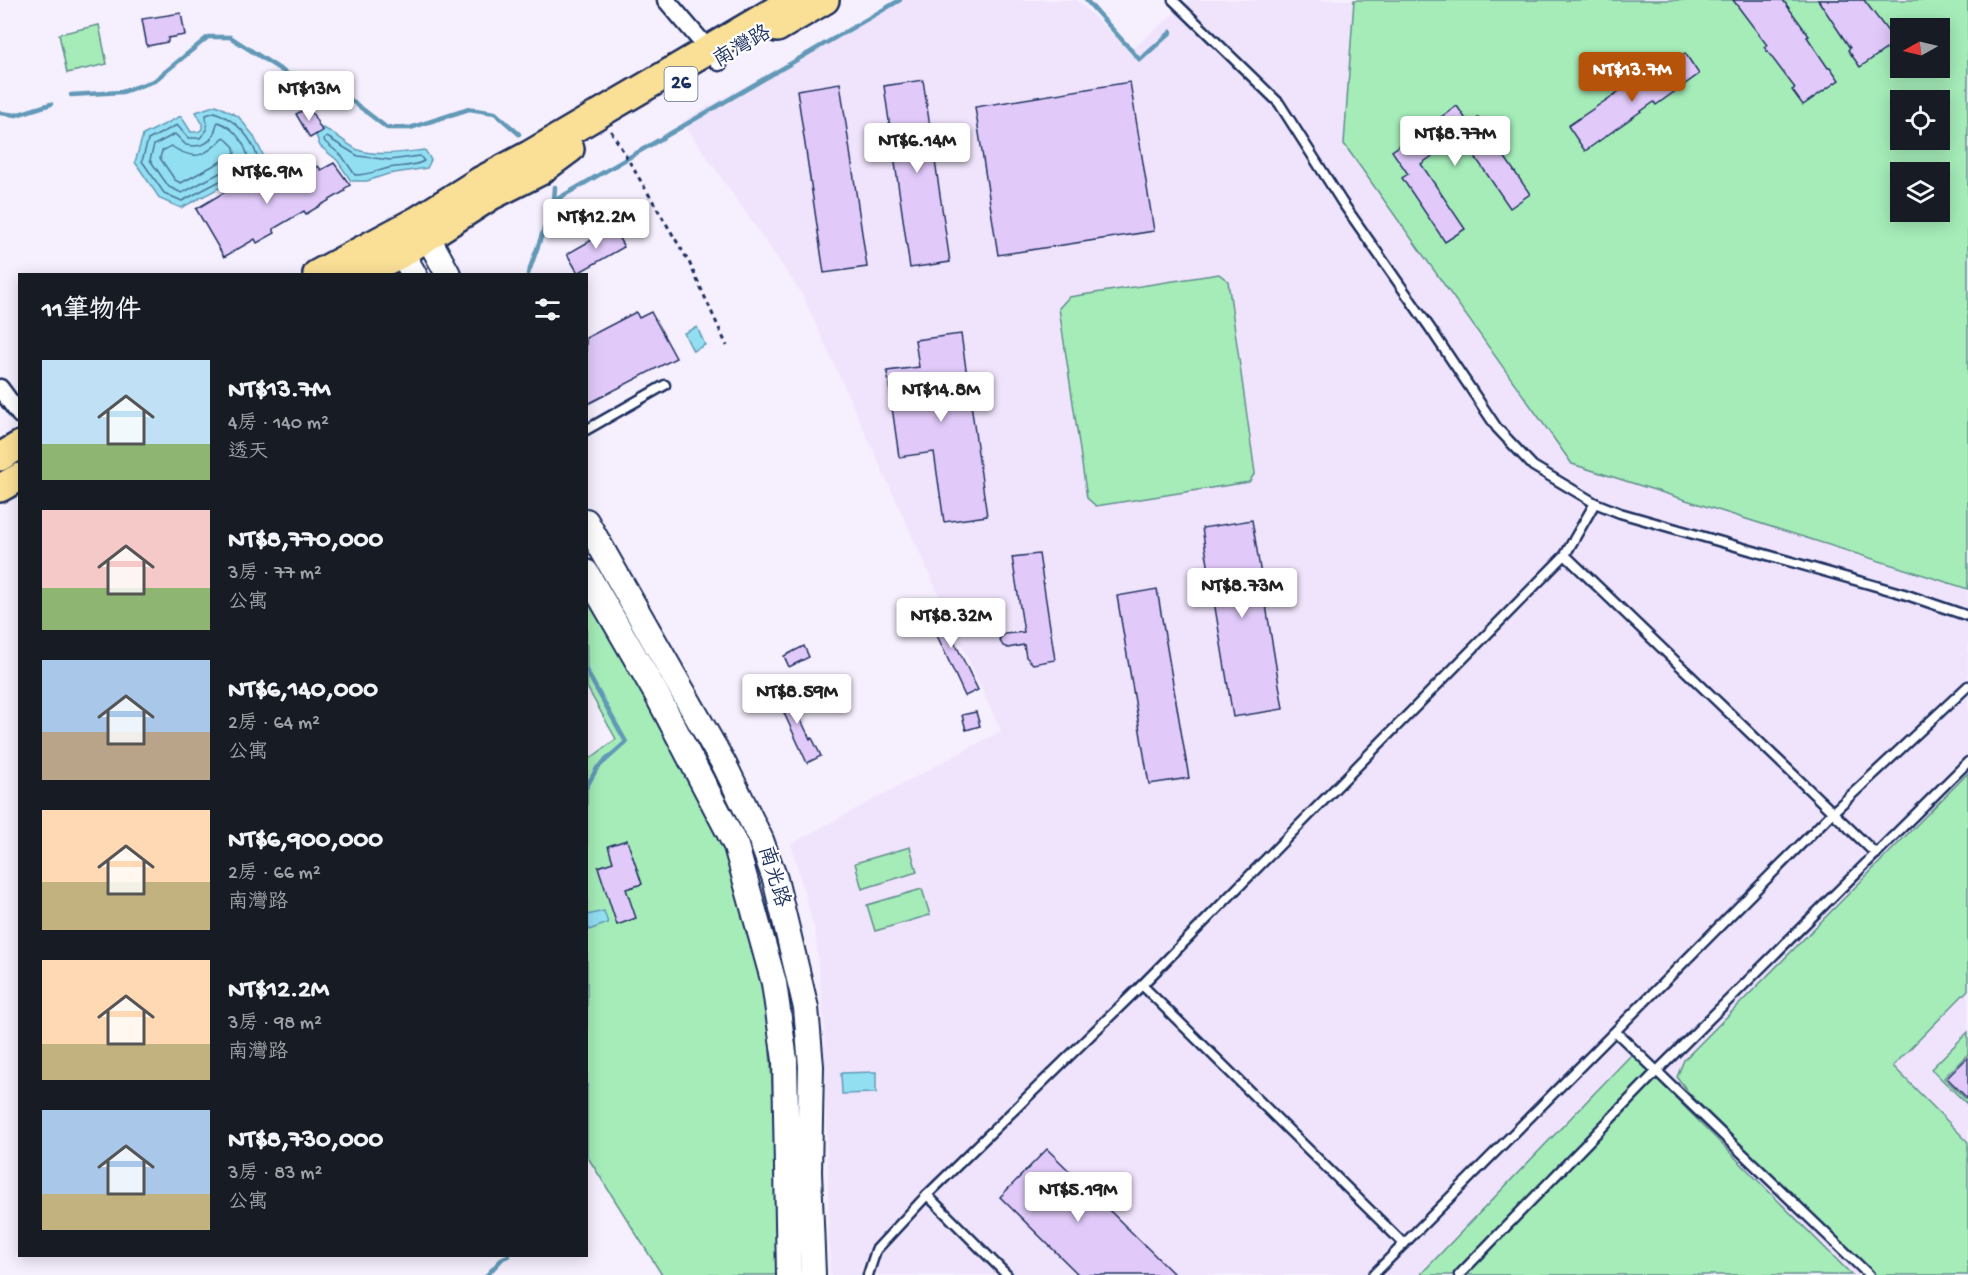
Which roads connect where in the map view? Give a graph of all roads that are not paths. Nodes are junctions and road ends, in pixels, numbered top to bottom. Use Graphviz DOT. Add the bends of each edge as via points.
graph roads {
  1 [pos="666,0"];
  2 [pos="793,0"];
  3 [pos="825,0"];
  4 [pos="1173,0"];
  5 [pos="713,56"];
  6 [pos="534,164"];
  7 [pos="423,228"];
  8 [pos="402,255"];
  9 [pos="319,273"];
  10 [pos="361,273"];
  11 [pos="447,273"];
  12 [pos="665,386"];
  13 [pos="0,388"];
  14 [pos="18,412"];
  15 [pos="588,429"];
  16 [pos="18,446"];
  17 [pos="0,457"];
  18 [pos="18,478"];
  19 [pos="0,488"];
  20 [pos="1595,503"];
  21 [pos="588,525"];
  22 [pos="1565,555"];
  23 [pos="588,575"];
  24 [pos="1968,616"];
  25 [pos="1968,686"];
  26 [pos="1968,762"];
  27 [pos="1833,812"];
  28 [pos="1876,854"];
  29 [pos="1142,985"];
  30 [pos="1616,1032"];
  31 [pos="1656,1071"];
  32 [pos="927,1195"];
  33 [pos="1404,1244"];
  34 [pos="789,1275"];
  35 [pos="813,1275"];
  36 [pos="868,1275"];
  37 [pos="1007,1275"];
  38 [pos="1373,1275"];
  39 [pos="1459,1275"];
  40 [pos="1869,1275"];
  1 -- 5 [label="street"];
  2 -- 5 [label="main road, 南灣路 / 26"];
  3 -- 5 [label="main road, 南灣路 / 26"];
  4 -- 20 [label="lane" via="1279,103 1497,428 1533,466"];
  5 -- 6 [label="main road, 南灣路 / 26"];
  5 -- 6 [label="main road, 南灣路 / 26" via="560,155"];
  6 -- 7 [label="main road, 26"];
  7 -- 8 [label="main road, 26"];
  7 -- 11 [label="street"];
  8 -- 9 [label="main road, 26" via="350,255"];
  8 -- 10 [label="main road, 26"];
  12 -- 15 [label="lane"];
  13 -- 14 [label="street"];
  16 -- 17 [label="main road"];
  18 -- 19 [label="main road"];
  20 -- 22 [label="lane"];
  20 -- 24 [label="lane"];
  21 -- 35 [label="street, 南光路" via="725,766 762,840 775,879 802,988 810,1054"];
  22 -- 27 [label="lane"];
  22 -- 29 [label="lane"];
  23 -- 34 [label="street, 南光路" via="656,693 736,846 774,983 785,1060"];
  25 -- 27 [label="lane"];
  26 -- 28 [label="lane"];
  27 -- 28 [label="lane"];
  27 -- 30 [label="lane"];
  28 -- 31 [label="lane"];
  29 -- 32 [label="lane"];
  29 -- 33 [label="lane"];
  30 -- 31 [label="lane"];
  30 -- 33 [label="lane"];
  31 -- 39 [label="lane"];
  31 -- 40 [label="lane"];
  32 -- 36 [label="lane" via="876,1250"];
  32 -- 37 [label="lane"];
  33 -- 38 [label="lane"];
}
